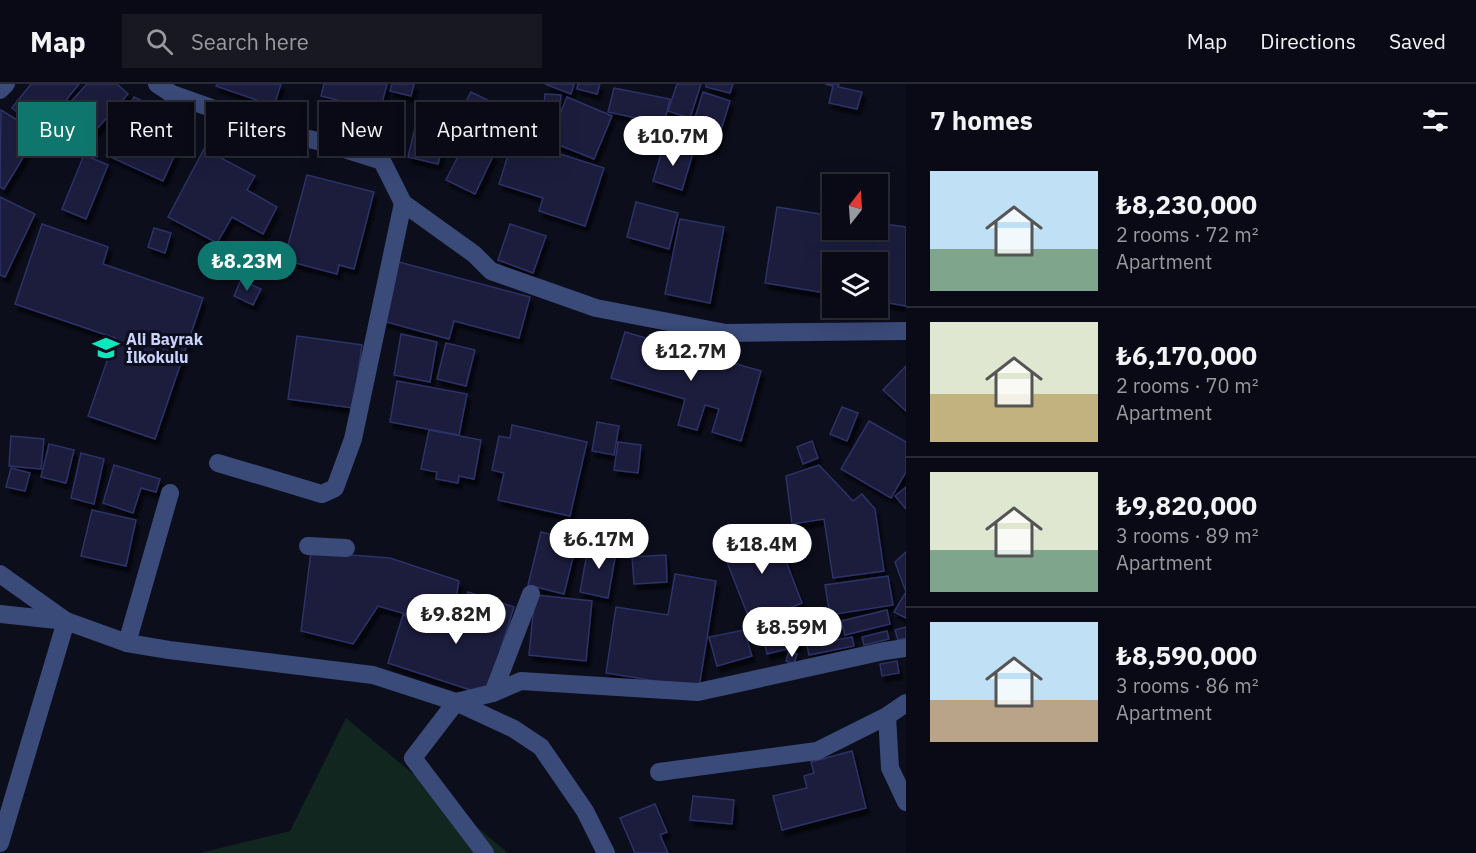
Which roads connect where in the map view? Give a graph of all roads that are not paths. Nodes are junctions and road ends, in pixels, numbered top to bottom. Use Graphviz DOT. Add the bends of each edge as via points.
graph roads {
  1 [pos="6,84"];
  2 [pos="157,84"];
  3 [pos="0,90"];
  4 [pos="403,203"];
  5 [pos="906,331"];
  6 [pos="218,463"];
  7 [pos="170,493"];
  8 [pos="308,546"];
  9 [pos="345,548"];
  10 [pos="0,574"];
  11 [pos="531,594"];
  12 [pos="0,614"];
  13 [pos="66,621"];
  14 [pos="127,643"];
  15 [pos="906,648"];
  16 [pos="493,693"];
  17 [pos="456,702"];
  18 [pos="906,703"];
  19 [pos="887,716"];
  20 [pos="658,772"];
  21 [pos="906,802"];
  22 [pos="0,843"];
  23 [pos="485,853"];
  24 [pos="606,853"];
  1 -- 3 [label="street"];
  2 -- 4 [label="street" via="172,94 279,132 382,161"];
  4 -- 5 [label="street" via="474,254 491,271 596,308 726,333"];
  4 -- 6 [label="street" via="353,439 335,488 322,494"];
  7 -- 14 [label="street"];
  8 -- 9 [label="street"];
  10 -- 13 [label="street"];
  11 -- 16 [label="street"];
  12 -- 13 [label="street"];
  13 -- 14 [label="street"];
  13 -- 22 [label="street"];
  14 -- 17 [label="street" via="373,675"];
  15 -- 16 [label="street" via="698,692 521,681"];
  16 -- 17 [label="street"];
  17 -- 23 [label="street" via="413,758"];
  17 -- 24 [label="street" via="514,729 541,747 585,811"];
  18 -- 19 [label="street"];
  19 -- 20 [label="street" via="817,751"];
  19 -- 21 [label="street" via="890,768"];
}
